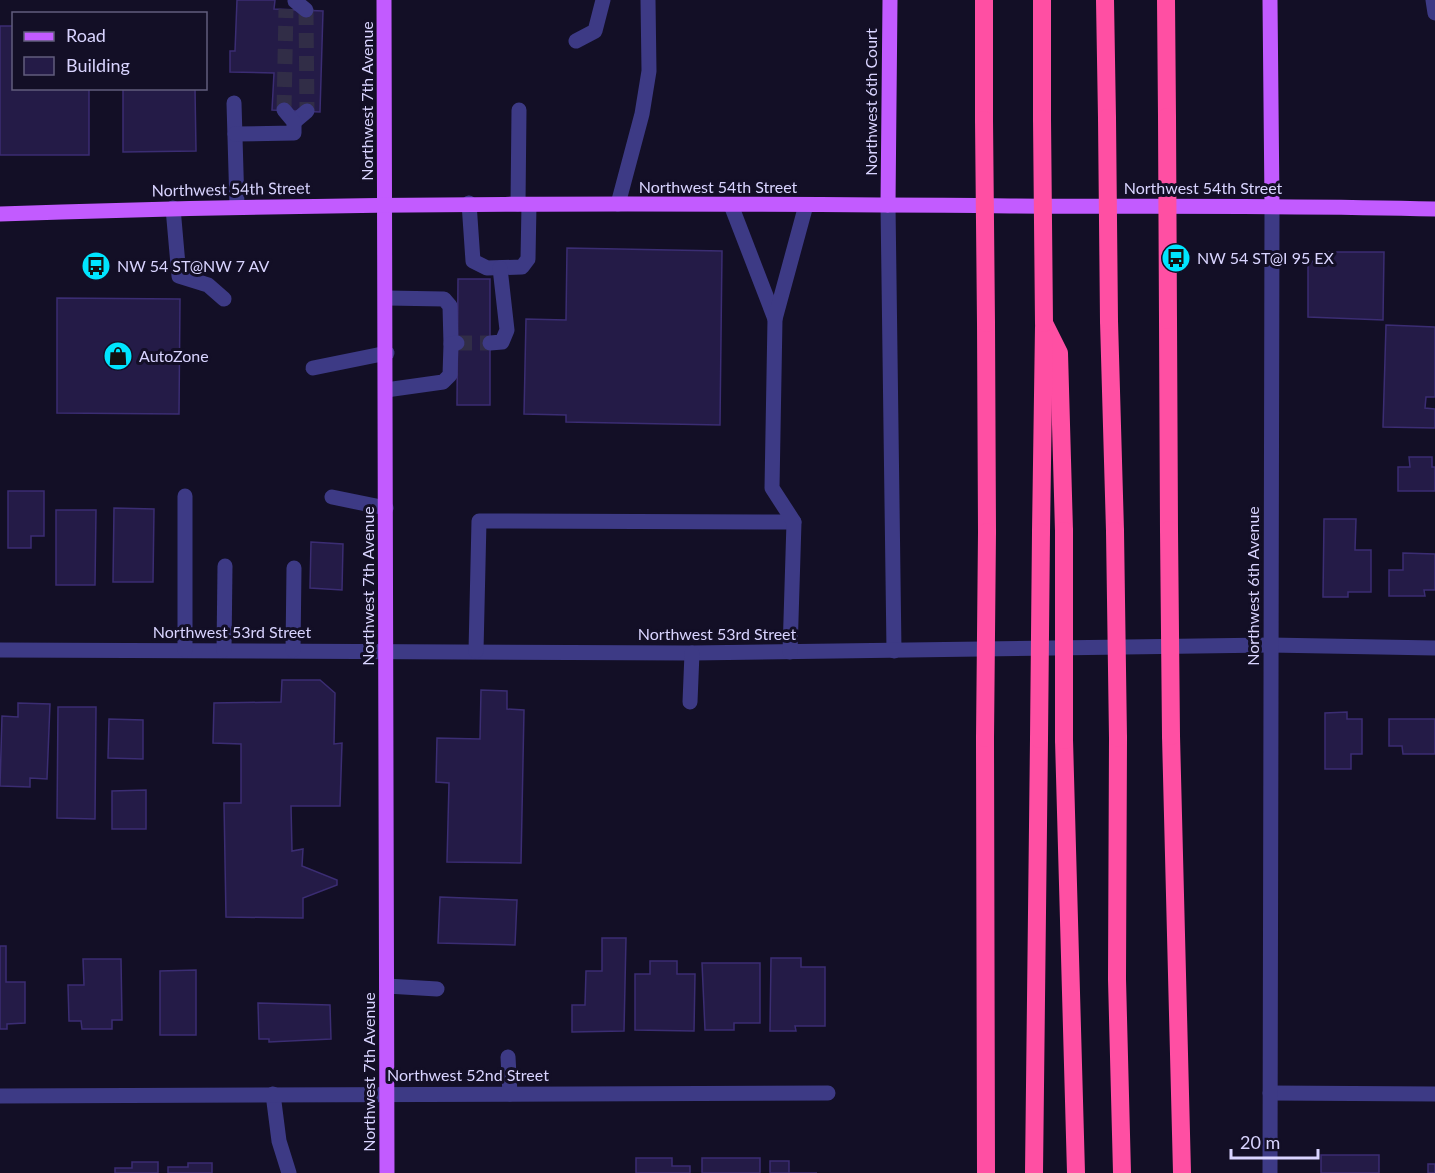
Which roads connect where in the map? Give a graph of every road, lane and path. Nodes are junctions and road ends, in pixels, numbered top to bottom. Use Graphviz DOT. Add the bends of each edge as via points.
graph roads {
  1 [pos="384,0"];
  2 [pos="603,0"];
  3 [pos="648,0"];
  4 [pos="890,0"];
  5 [pos="984,0"];
  6 [pos="1042,0"];
  7 [pos="1105,0"];
  8 [pos="1166,0"];
  9 [pos="1270,0"];
  10 [pos="1433,0"];
  11 [pos="1435,13"];
  12 [pos="576,41"];
  13 [pos="234,104"];
  14 [pos="519,110"];
  15 [pos="307,111"];
  16 [pos="235,134"];
  17 [pos="469,203"];
  18 [pos="386,204"];
  19 [pos="618,204"];
  20 [pos="523,205"];
  21 [pos="731,205"];
  22 [pos="806,205"];
  23 [pos="888,205"];
  24 [pos="1272,205"];
  25 [pos="237,206"];
  26 [pos="173,208"];
  27 [pos="1435,208"];
  28 [pos="0,214"];
  29 [pos="500,268"];
  30 [pos="387,298"];
  31 [pos="224,299"];
  32 [pos="776,319"];
  33 [pos="1044,322"];
  34 [pos="490,343"];
  35 [pos="387,353"];
  36 [pos="313,368"];
  37 [pos="386,390"];
  38 [pos="185,496"];
  39 [pos="332,497"];
  40 [pos="386,508"];
  41 [pos="794,522"];
  42 [pos="225,566"];
  43 [pos="294,568"];
  44 [pos="1270,645"];
  45 [pos="1435,648"];
  46 [pos="0,650"];
  47 [pos="185,650"];
  48 [pos="224,650"];
  49 [pos="293,650"];
  50 [pos="386,650"];
  51 [pos="476,651"];
  52 [pos="894,651"];
  53 [pos="790,652"];
  54 [pos="692,653"];
  55 [pos="690,702"];
  56 [pos="387,986"];
  57 [pos="437,989"];
  58 [pos="508,1057"];
  59 [pos="387,1093"];
  60 [pos="828,1093"];
  61 [pos="1270,1093"];
  62 [pos="273,1094"];
  63 [pos="510,1094"];
  64 [pos="1435,1094"];
  65 [pos="0,1096"];
  66 [pos="290,1173"];
  67 [pos="387,1173"];
  68 [pos="986,1173"];
  69 [pos="1034,1173"];
  70 [pos="1076,1173"];
  71 [pos="1122,1173"];
  72 [pos="1182,1173"];
  73 [pos="1270,1173"];
  1 -- 18 [label="main road, Northwest 7th Avenue"];
  2 -- 12 [label="street" via="595,31"];
  3 -- 19 [label="street" via="649,71"];
  4 -- 23 [label="main road, Northwest 6th Court"];
  5 -- 68 [label="highway, bridge"];
  6 -- 33 [label="highway, bridge"];
  7 -- 71 [label="highway, bridge" via="1118,738 1116,979"];
  8 -- 72 [label="highway, bridge" via="1171,736"];
  9 -- 24 [label="main road, Northwest 6th Avenue"];
  10 -- 11 [label="street"];
  13 -- 16 [label="street"];
  14 -- 20 [label="street"];
  15 -- 16 [label="street" via="289,116 294,133"];
  16 -- 25 [label="street"];
  17 -- 18 [label="main road, Northwest 54th Street"];
  17 -- 20 [label="main road, Northwest 54th Street"];
  17 -- 29 [label="street" via="473,261 487,268"];
  18 -- 25 [label="main road, Northwest 54th Street"];
  18 -- 30 [label="main road, Northwest 7th Avenue"];
  19 -- 20 [label="main road, Northwest 54th Street"];
  19 -- 21 [label="main road, Northwest 54th Street"];
  20 -- 29 [label="street" via="528,259 522,267"];
  21 -- 22 [label="main road, Northwest 54th Street"];
  21 -- 32 [label="street"];
  22 -- 23 [label="main road, Northwest 54th Street"];
  22 -- 32 [label="street"];
  23 -- 24 [label="main road, Northwest 54th Street"];
  23 -- 52 [label="street"];
  24 -- 27 [label="main road, Northwest 54th Street"];
  24 -- 44 [label="street, Northwest 6th Avenue"];
  25 -- 26 [label="main road, Northwest 54th Street"];
  26 -- 28 [label="main road, Northwest 54th Street"];
  26 -- 31 [label="street" via="179,276 208,285"];
  29 -- 34 [label="street" via="507,330 502,342"];
  30 -- 35 [label="main road, Northwest 7th Avenue"];
  30 -- 37 [label="street" via="444,299 450,306 454,343 450,375 444,382"];
  32 -- 41 [label="street" via="772,488"];
  33 -- 69 [label="highway, bridge"];
  33 -- 70 [label="highway, bridge" via="1059,353 1064,740"];
  35 -- 36 [label="street"];
  35 -- 37 [label="main road, Northwest 7th Avenue"];
  37 -- 40 [label="main road, Northwest 7th Avenue"];
  38 -- 47 [label="street"];
  39 -- 40 [label="street"];
  40 -- 50 [label="main road, Northwest 7th Avenue"];
  41 -- 51 [label="street" via="479,521"];
  41 -- 53 [label="street"];
  42 -- 48 [label="street"];
  43 -- 49 [label="street"];
  44 -- 45 [label="street, Northwest 53rd Street"];
  44 -- 52 [label="street, Northwest 53rd Street"];
  44 -- 61 [label="street, Northwest 6th Avenue"];
  46 -- 47 [label="street, Northwest 53rd Street"];
  47 -- 48 [label="street, Northwest 53rd Street"];
  48 -- 49 [label="street, Northwest 53rd Street"];
  49 -- 50 [label="street, Northwest 53rd Street"];
  50 -- 51 [label="street, Northwest 53rd Street"];
  50 -- 56 [label="main road, Northwest 7th Avenue"];
  51 -- 54 [label="street, Northwest 53rd Street"];
  52 -- 53 [label="street, Northwest 53rd Street"];
  53 -- 54 [label="street, Northwest 53rd Street"];
  54 -- 55 [label="street"];
  56 -- 57 [label="street"];
  56 -- 59 [label="main road, Northwest 7th Avenue"];
  58 -- 63 [label="street"];
  59 -- 62 [label="street, Northwest 52nd Street"];
  59 -- 63 [label="street, Northwest 52nd Street"];
  59 -- 67 [label="main road, Northwest 7th Avenue"];
  60 -- 63 [label="street, Northwest 52nd Street"];
  61 -- 64 [label="street"];
  61 -- 73 [label="street, Northwest 6th Avenue"];
  62 -- 65 [label="street, Northwest 52nd Street"];
  62 -- 66 [label="street" via="279,1141"];
}
